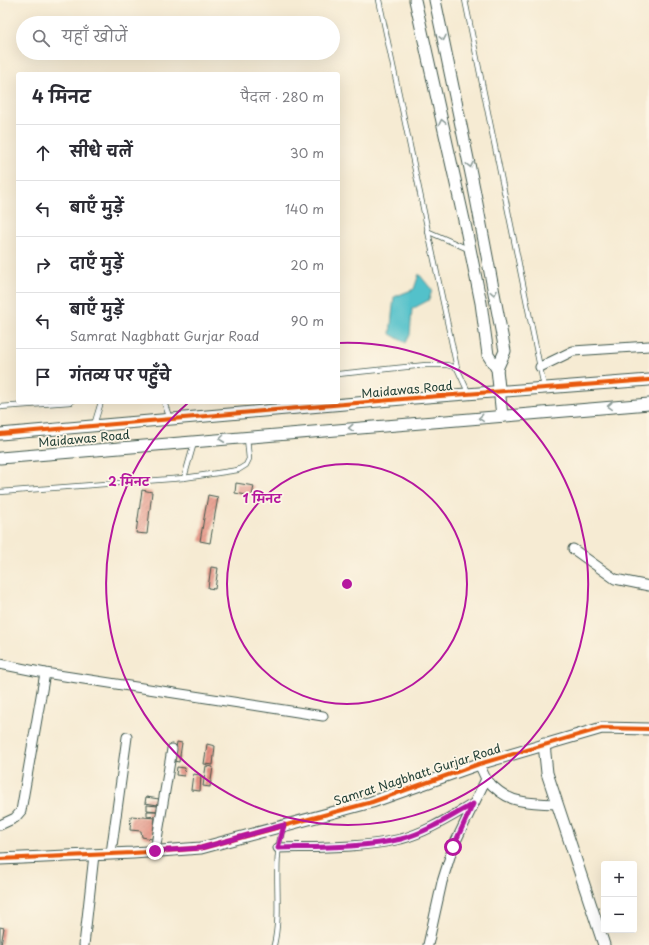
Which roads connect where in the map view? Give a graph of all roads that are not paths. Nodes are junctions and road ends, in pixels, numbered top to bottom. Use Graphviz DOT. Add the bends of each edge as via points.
graph roads {
  1 [pos="379,0"];
  2 [pos="416,0"];
  3 [pos="435,0"];
  4 [pos="465,0"];
  5 [pos="428,231"];
  6 [pos="470,250"];
  7 [pos="649,346"];
  8 [pos="540,367"];
  9 [pos="457,368"];
  10 [pos="497,370"];
  11 [pos="340,374"];
  12 [pos="649,380"];
  13 [pos="544,387"];
  14 [pos="498,391"];
  15 [pos="469,394"];
  16 [pos="43,404"];
  17 [pos="100,404"];
  18 [pos="165,404"];
  19 [pos="649,404"];
  20 [pos="0,407"];
  21 [pos="502,416"];
  22 [pos="170,419"];
  23 [pos="94,426"];
  24 [pos="0,434"];
  25 [pos="247,436"];
  26 [pos="194,442"];
  27 [pos="0,458"];
  28 [pos="184,478"];
  29 [pos="0,492"];
  30 [pos="573,549"];
  31 [pos="649,586"];
  32 [pos="0,664"];
  33 [pos="45,673"];
  34 [pos="323,716"];
  35 [pos="649,729"];
  36 [pos="127,737"];
  37 [pos="544,744"];
  38 [pos="172,749"];
  39 [pos="479,764"];
  40 [pos="486,778"];
  41 [pos="473,804"];
  42 [pos="556,804"];
  43 [pos="0,825"];
  44 [pos="284,825"];
  45 [pos="278,848"];
  46 [pos="155,851"];
  47 [pos="111,853"];
  48 [pos="94,855"];
  49 [pos="0,859"];
  50 [pos="84,945"];
  51 [pos="274,945"];
  52 [pos="428,945"];
  53 [pos="604,945"];
  1 -- 5 [label="lane"];
  6 -- 2 [label="street, one-way"];
  3 -- 10 [label="street, one-way" via="505,351"];
  4 -- 8 [label="lane"];
  5 -- 6 [label="lane"];
  5 -- 9 [label="lane"];
  6 -- 10 [label="street" via="488,355"];
  7 -- 8 [label="street" via="573,351"];
  8 -- 13 [label="lane"];
  9 -- 11 [label="lane" via="426,364"];
  9 -- 15 [label="lane"];
  10 -- 14 [label="street"];
  12 -- 13 [label="street, Maidawas Road"];
  13 -- 14 [label="street, Maidawas Road"];
  14 -- 15 [label="street, Maidawas Road"];
  14 -- 21 [label="street"];
  15 -- 22 [label="street, Maidawas Road"];
  16 -- 20 [label="lane"];
  17 -- 23 [label="lane"];
  18 -- 22 [label="lane"];
  19 -- 21 [label="street, Maidawas Road, one-way"];
  21 -- 25 [label="street, Maidawas Road, one-way"];
  22 -- 23 [label="street, Maidawas Road"];
  23 -- 24 [label="street, Maidawas Road"];
  25 -- 26 [label="street, Maidawas Road, one-way"];
  25 -- 28 [label="lane" via="249,459 238,470"];
  26 -- 27 [label="street, Maidawas Road"];
  26 -- 28 [label="lane"];
  28 -- 29 [label="lane"];
  30 -- 31 [label="street" via="615,579"];
  32 -- 33 [label="street"];
  33 -- 34 [label="street"];
  33 -- 43 [label="street" via="21,811 15,818"];
  35 -- 37 [label="street, Samrat Nagbhatt Gurjar Road" via="602,728"];
  36 -- 47 [label="street"];
  37 -- 39 [label="street, Samrat Nagbhatt Gurjar Road"];
  37 -- 42 [label="street" via="547,773"];
  38 -- 46 [label="street"];
  39 -- 40 [label="street"];
  39 -- 44 [label="street, Samrat Nagbhatt Gurjar Road" via="372,802"];
  40 -- 41 [label="street"];
  40 -- 42 [label="street" via="496,790 512,800"];
  41 -- 45 [label="street" via="430,828 402,839 360,845"];
  41 -- 52 [label="street" via="453,847 442,882"];
  42 -- 53 [label="street"];
  44 -- 45 [label="lane"];
  44 -- 46 [label="street, Samrat Nagbhatt Gurjar Road" via="201,848"];
  45 -- 51 [label="lane" via="278,930"];
  46 -- 47 [label="street, Samrat Nagbhatt Gurjar Road"];
  47 -- 48 [label="street, Samrat Nagbhatt Gurjar Road"];
  48 -- 49 [label="street, Samrat Nagbhatt Gurjar Road"];
  48 -- 50 [label="street"];
}
